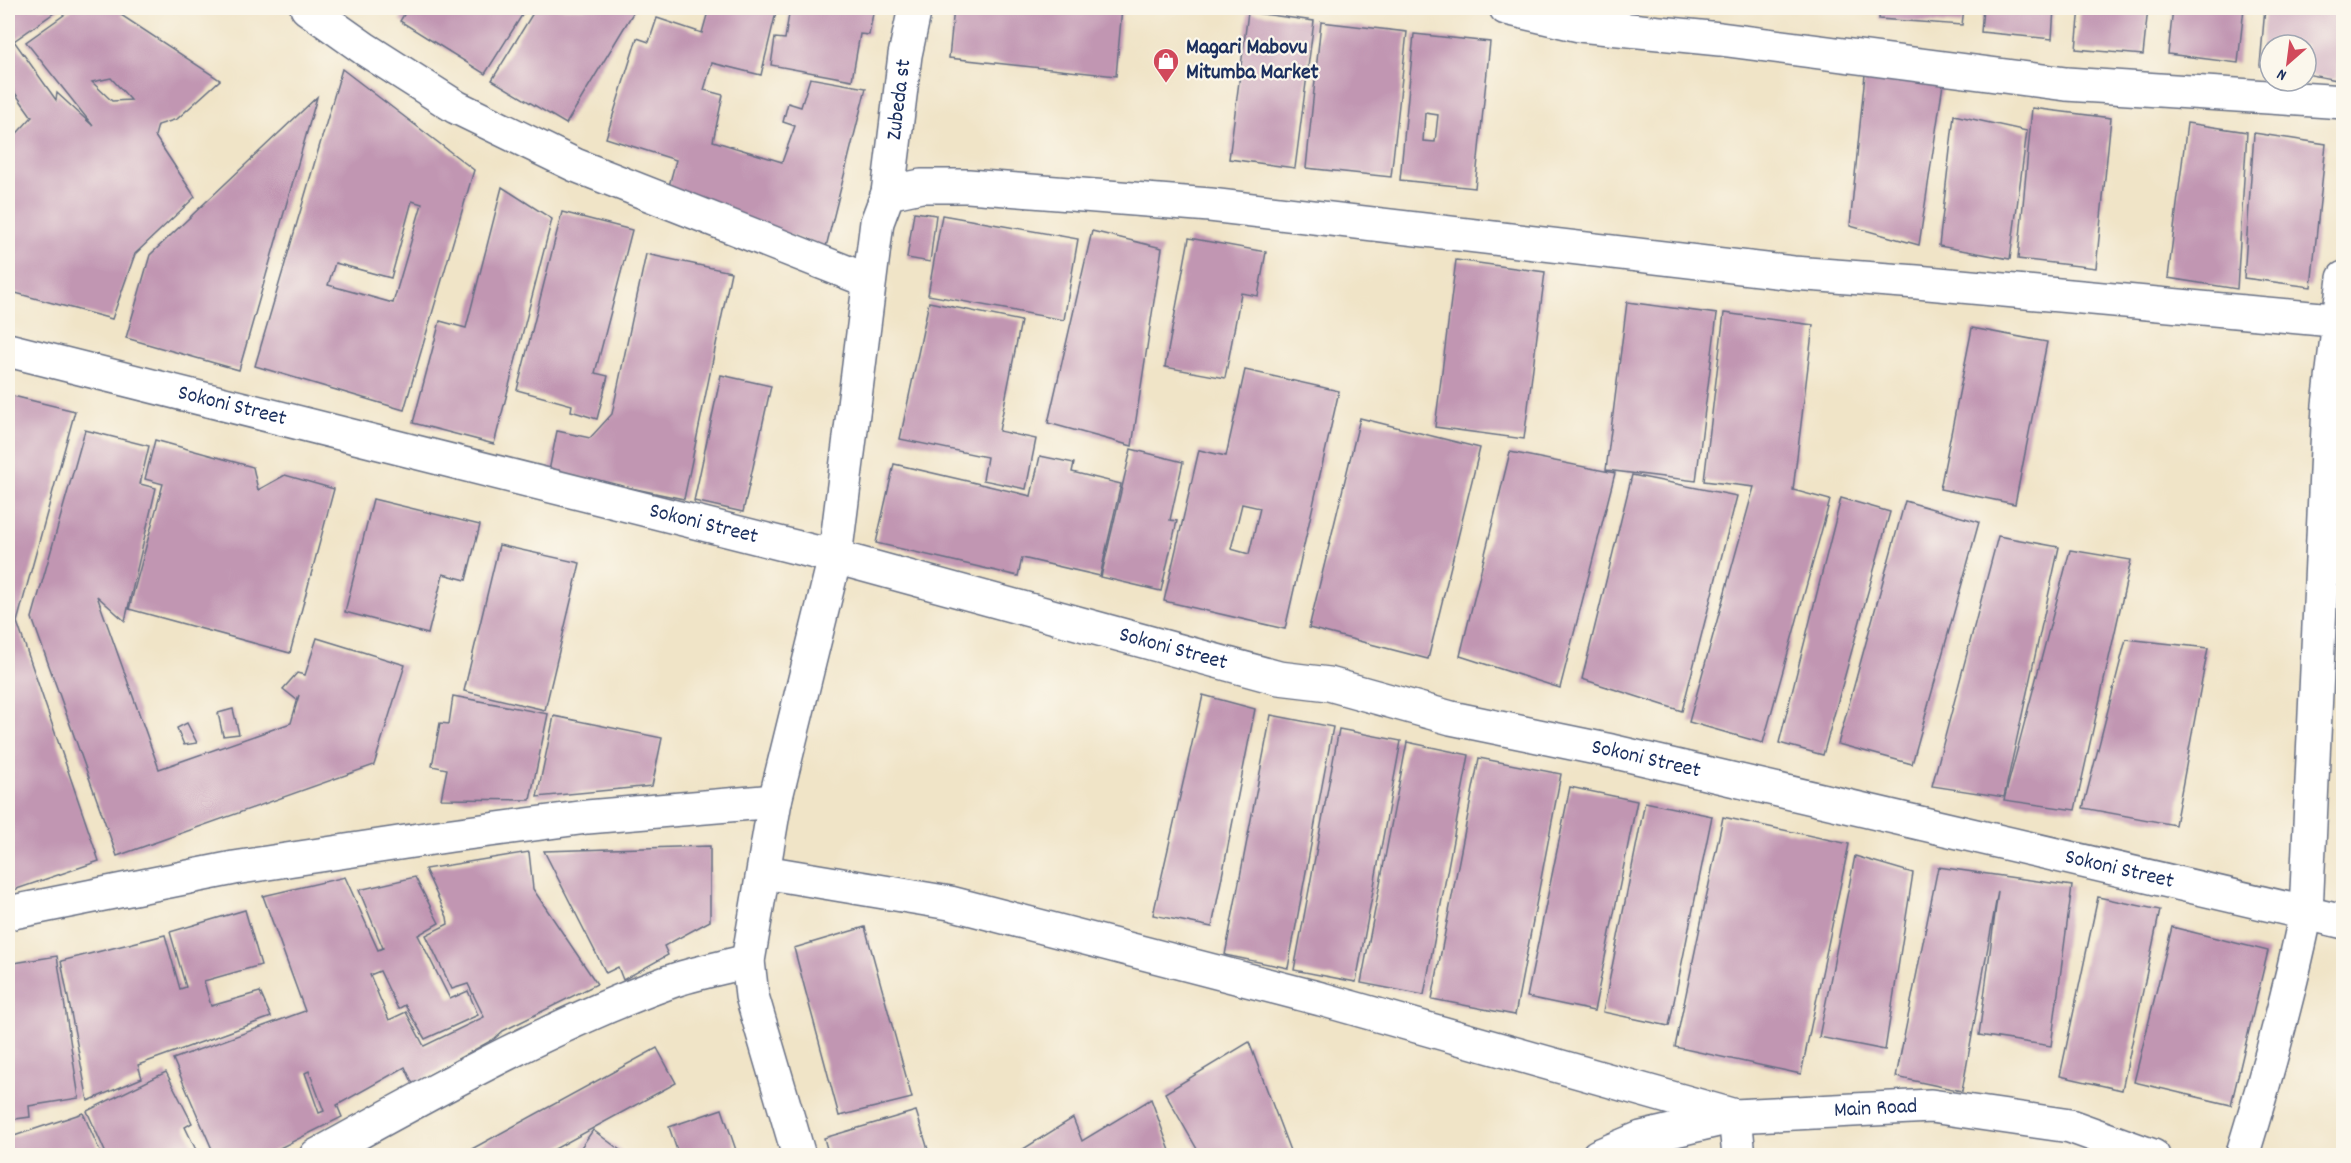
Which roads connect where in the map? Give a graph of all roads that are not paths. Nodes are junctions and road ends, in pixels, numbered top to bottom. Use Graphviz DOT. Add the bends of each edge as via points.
graph roads {
  1 [pos="307,8"];
  2 [pos="915,8"];
  3 [pos="1506,8"];
  4 [pos="2343,102"];
  5 [pos="888,193"];
  6 [pos="2343,278"];
  7 [pos="869,281"];
  8 [pos="2341,321"];
  9 [pos="8,350"];
  10 [pos="836,557"];
  11 [pos="775,801"];
  12 [pos="764,872"];
  13 [pos="8,913"];
  14 [pos="2306,913"];
  15 [pos="2343,922"];
  16 [pos="748,961"];
  17 [pos="1735,1116"];
  18 [pos="316,1155"];
  19 [pos="799,1155"];
  20 [pos="1598,1155"];
  21 [pos="1739,1155"];
  22 [pos="2153,1155"];
  23 [pos="2242,1155"];
  1 -- 7 [label="main road" via="456,107 575,165"];
  2 -- 5 [label="main road, Zubeda st" via="905,55"];
  3 -- 4 [label="main road" via="1579,25 1720,39 2066,84"];
  5 -- 7 [label="main road, Zubeda st" via="877,222"];
  5 -- 8 [label="main road" via="921,186 969,186 1210,205 1793,273"];
  6 -- 8 [label="main road"];
  7 -- 10 [label="main road, Zubeda st"];
  8 -- 14 [label="main road" via="2329,405"];
  9 -- 10 [label="main road, Sokoni Street"];
  10 -- 11 [label="main road, Zubeda st"];
  10 -- 14 [label="main road, Sokoni Street" via="1279,678 1329,684 1451,718 1623,753"];
  11 -- 12 [label="main road, Zubeda st"];
  11 -- 13 [label="main road" via="588,817 440,837 234,868"];
  12 -- 16 [label="main road, Zubeda st"];
  12 -- 17 [label="main road" via="950,903 1321,999"];
  14 -- 15 [label="main road, Sokoni Street"];
  14 -- 23 [label="main road" via="2276,1044"];
  16 -- 18 [label="main road" via="671,981 595,1012"];
  16 -- 19 [label="main road, Zubeda st" via="752,996"];
  17 -- 20 [label="main road, Main Road" via="1641,1138"];
  17 -- 21 [label="main road"];
  17 -- 22 [label="main road, Main Road" via="1931,1106 2070,1126"];
}
